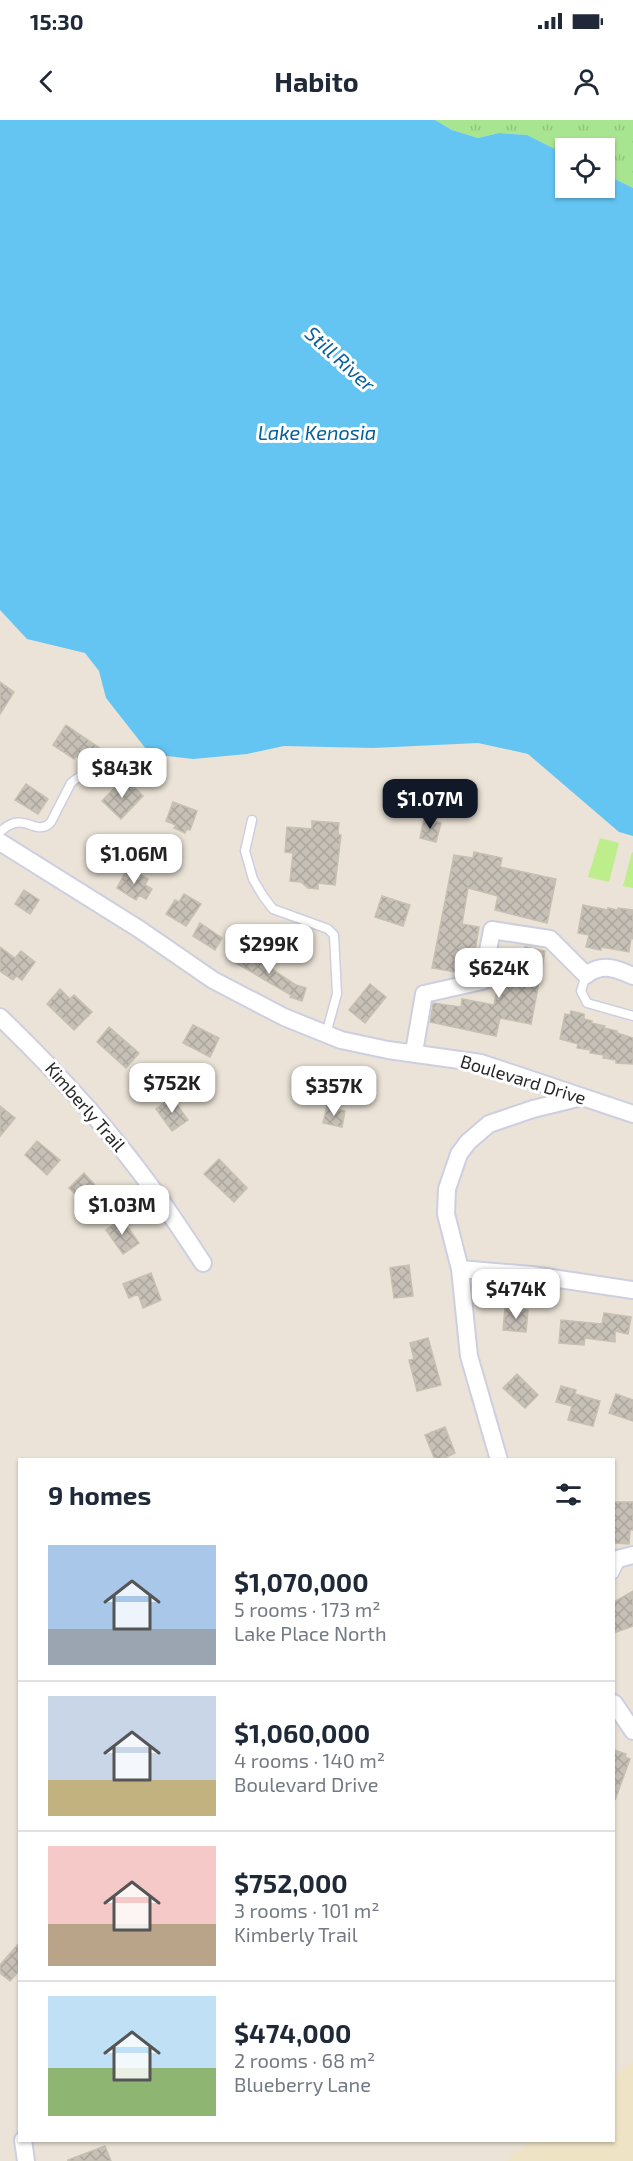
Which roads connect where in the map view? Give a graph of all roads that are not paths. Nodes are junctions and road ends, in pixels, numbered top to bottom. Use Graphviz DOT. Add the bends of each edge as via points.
graph roads {
  1 [pos="111,756"];
  2 [pos="252,820"];
  3 [pos="0,832"];
  4 [pos="0,842"];
  5 [pos="586,975"];
  6 [pos="633,976"];
  7 [pos="633,1016"];
  8 [pos="0,1017"];
  9 [pos="326,1034"];
  10 [pos="414,1052"];
  11 [pos="583,1097"];
  12 [pos="633,1114"];
  13 [pos="203,1263"];
  14 [pos="460,1269"];
  15 [pos="633,1290"];
  16 [pos="498,1458"];
  17 [pos="615,1704"];
  18 [pos="633,1731"];
  19 [pos="23,2142"];
  20 [pos="26,2161"];
  1 -- 3 [label="lane" via="71,783 46,827 16,822"];
  2 -- 9 [label="lane" via="245,851 263,896 273,909 328,929 334,935 337,994"];
  4 -- 9 [label="street, Boulevard Drive" via="226,988"];
  5 -- 6 [label="street" via="609,967"];
  5 -- 7 [label="lane" via="581,991 587,1003"];
  5 -- 10 [label="street" via="550,939 492,930 482,981 424,994"];
  8 -- 13 [label="street, Kimberly Trail" via="48,1063 111,1135"];
  9 -- 10 [label="street, Boulevard Drive" via="367,1046"];
  10 -- 11 [label="street, Boulevard Drive" via="481,1063"];
  11 -- 12 [label="street, Boulevard Drive"];
  11 -- 14 [label="street" via="503,1118 468,1142 452,1169 445,1200"];
  14 -- 15 [label="street"];
  14 -- 16 [label="street" via="469,1356"];
  17 -- 18 [label="street"];
  19 -- 20 [label="street"];
}
